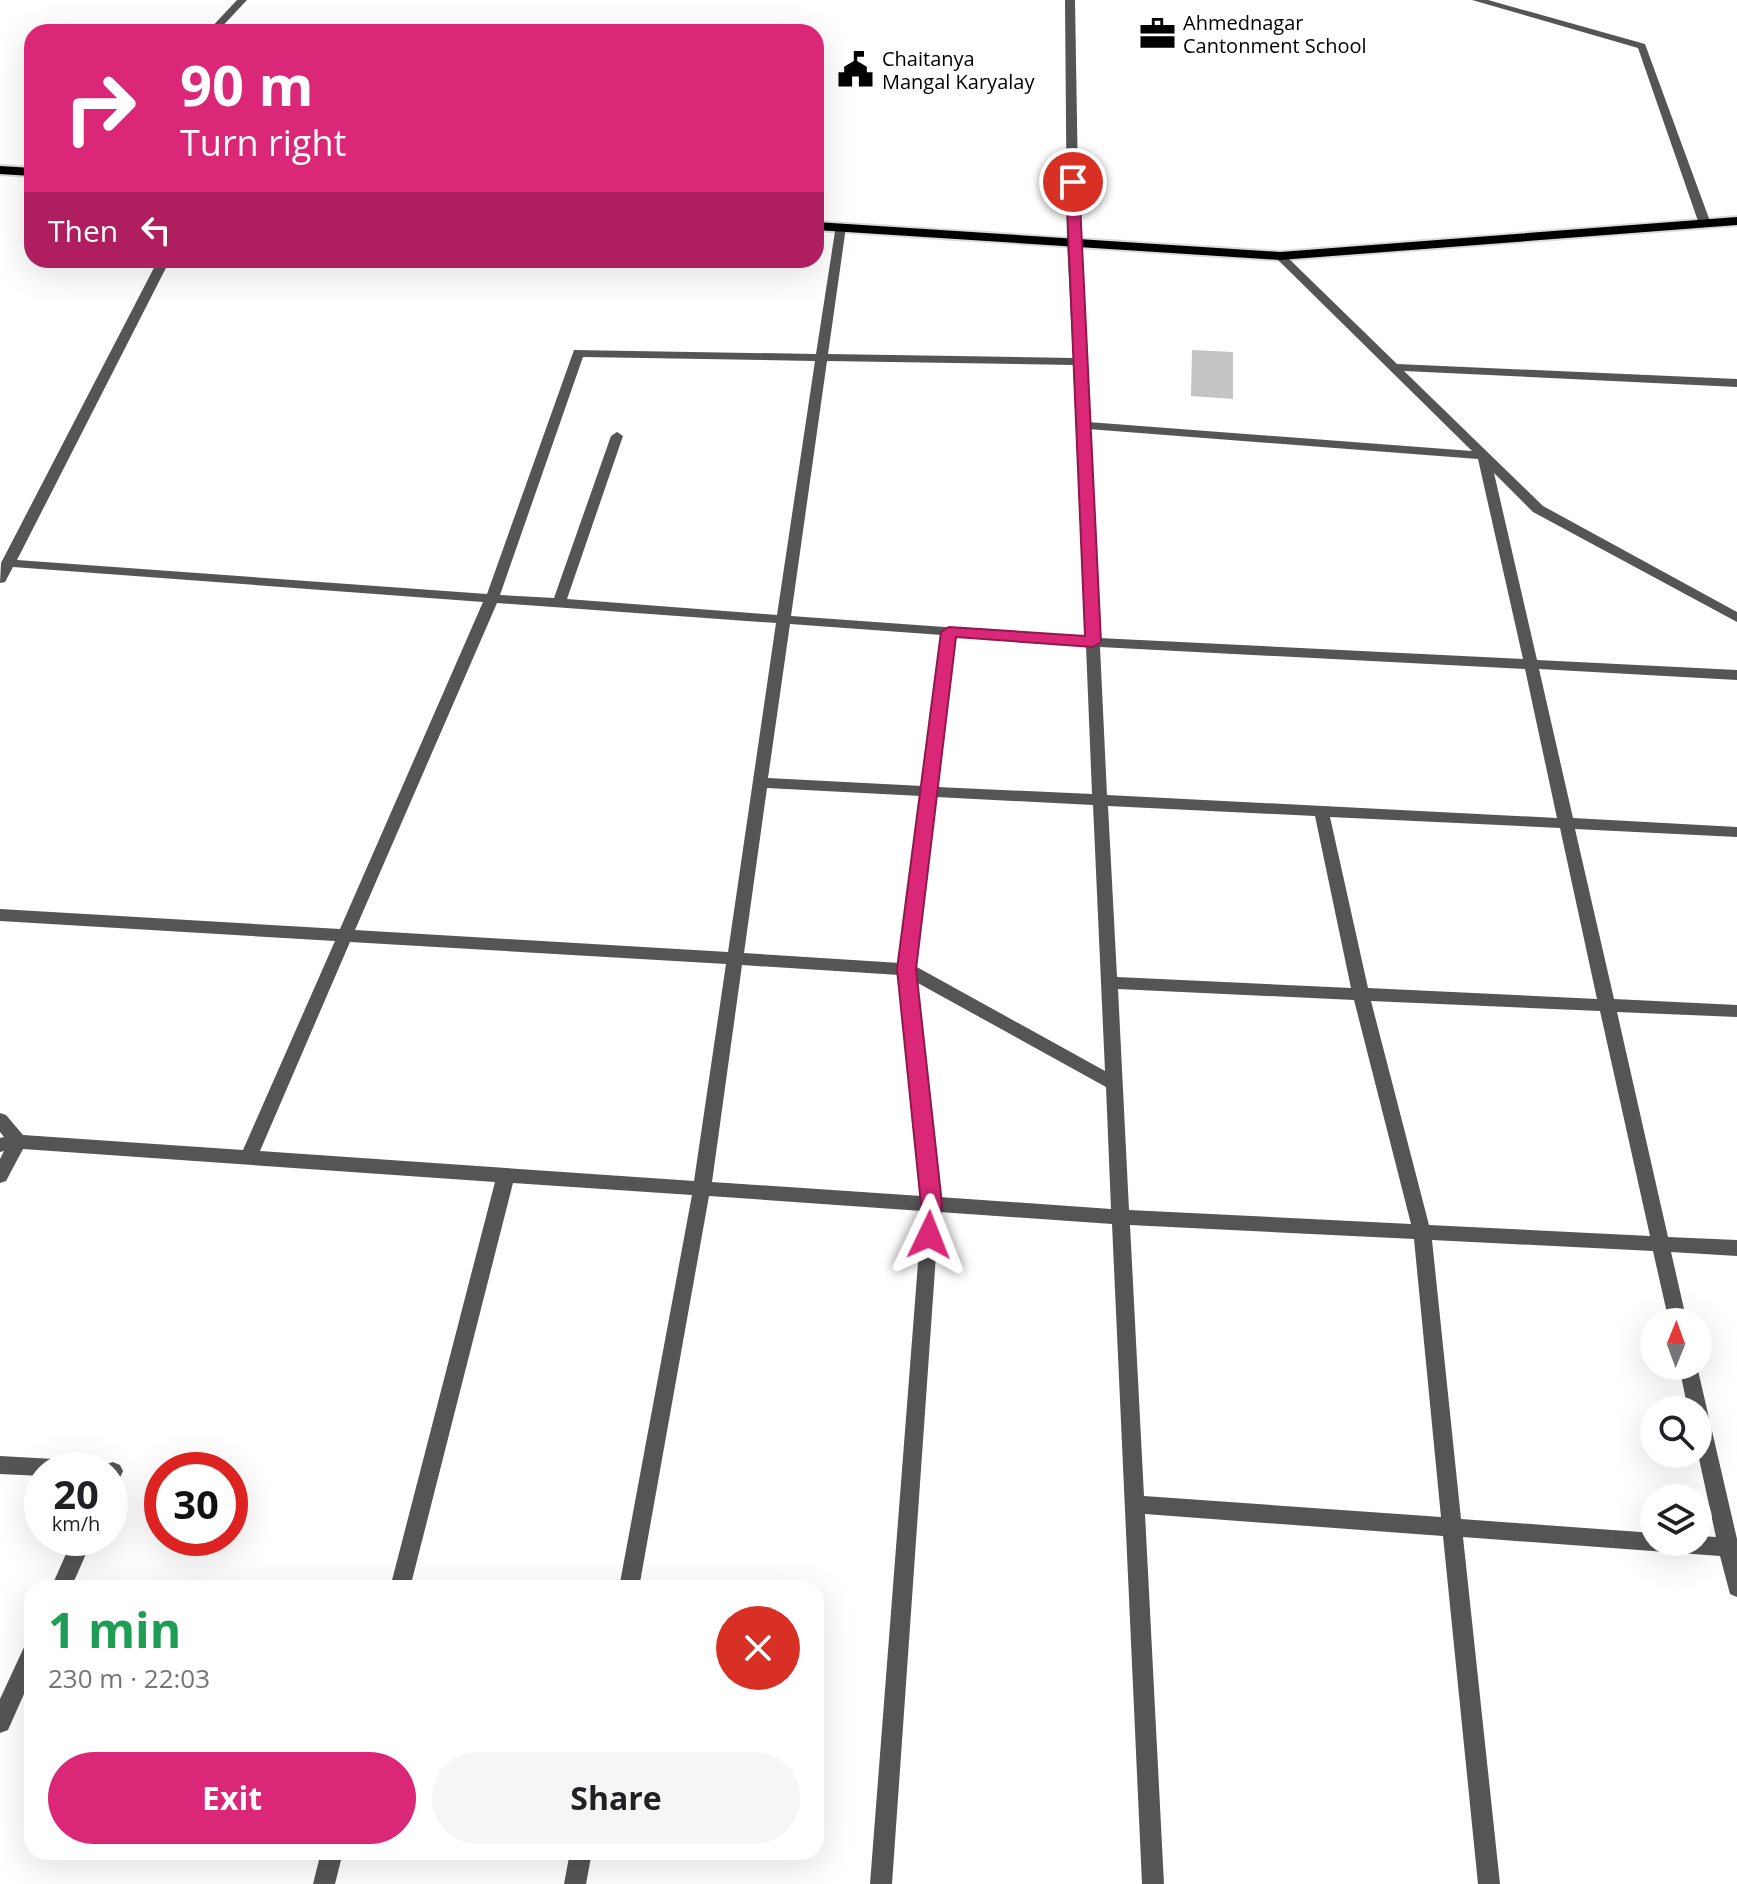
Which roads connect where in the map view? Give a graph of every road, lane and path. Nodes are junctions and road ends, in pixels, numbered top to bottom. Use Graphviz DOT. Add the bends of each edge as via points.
graph roads {
  1 [pos="242,0"];
  2 [pos="1070,0"];
  3 [pos="1477,0"];
  4 [pos="220,24"];
  5 [pos="0,170"];
  6 [pos="24,172"];
  7 [pos="1737,221"];
  8 [pos="1705,224"];
  9 [pos="824,226"];
  10 [pos="840,227"];
  11 [pos="1073,242"];
  12 [pos="1280,256"];
  13 [pos="160,268"];
  14 [pos="822,355"];
  15 [pos="1079,362"];
  16 [pos="1393,367"];
  17 [pos="1737,383"];
  18 [pos="1083,425"];
  19 [pos="617,436"];
  20 [pos="1484,456"];
  21 [pos="8,563"];
  22 [pos="0,579"];
  23 [pos="492,598"];
  24 [pos="559,603"];
  25 [pos="1737,618"];
  26 [pos="785,619"];
  27 [pos="949,632"];
  28 [pos="1093,642"];
  29 [pos="1531,664"];
  30 [pos="1737,675"];
  31 [pos="762,783"];
  32 [pos="928,791"];
  33 [pos="1101,798"];
  34 [pos="1321,810"];
  35 [pos="1566,823"];
  36 [pos="1737,832"];
  37 [pos="0,915"];
  38 [pos="342,936"];
  39 [pos="737,960"];
  40 [pos="907,969"];
  41 [pos="1109,983"];
  42 [pos="1361,994"];
  43 [pos="1607,1005"];
  44 [pos="1737,1011"];
  45 [pos="1114,1084"];
  46 [pos="0,1120"];
  47 [pos="9,1143"];
  48 [pos="248,1158"];
  49 [pos="506,1174"];
  50 [pos="0,1176"];
  51 [pos="702,1188"];
  52 [pos="931,1204"];
  53 [pos="1121,1217"];
  54 [pos="1422,1232"];
  55 [pos="1661,1244"];
  56 [pos="1737,1248"];
  57 [pos="1675,1308"];
  58 [pos="0,1465"];
  59 [pos="24,1466"];
  60 [pos="1712,1467"];
  61 [pos="1134,1504"];
  62 [pos="1453,1528"];
  63 [pos="1640,1541"];
  64 [pos="1712,1546"];
  65 [pos="1732,1547"];
  66 [pos="75,1556"];
  67 [pos="65,1580"];
  68 [pos="402,1580"];
  69 [pos="630,1580"];
  70 [pos="1737,1587"];
  71 [pos="24,1670"];
  72 [pos="0,1723"];
  73 [pos="330,1860"];
  74 [pos="580,1860"];
  75 [pos="324,1884"];
  76 [pos="575,1884"];
  77 [pos="881,1884"];
  78 [pos="1153,1884"];
  79 [pos="1489,1884"];
  1 -- 4 [label="street"];
  2 -- 11 [label="street"];
  3 -- 8 [label="street" via="1642,46"];
  5 -- 6 [label="main road"];
  7 -- 8 [label="main road"];
  8 -- 12 [label="main road"];
  9 -- 10 [label="main road"];
  10 -- 11 [label="main road"];
  10 -- 14 [label="street"];
  11 -- 12 [label="main road"];
  11 -- 15 [label="street"];
  12 -- 16 [label="street"];
  13 -- 21 [label="street"];
  14 -- 15 [label="street"];
  14 -- 23 [label="street" via="578,353"];
  14 -- 26 [label="street"];
  15 -- 18 [label="street"];
  16 -- 17 [label="street"];
  16 -- 20 [label="street"];
  18 -- 20 [label="street"];
  18 -- 28 [label="street"];
  19 -- 24 [label="street"];
  20 -- 25 [label="street" via="1538,509"];
  20 -- 29 [label="street"];
  21 -- 22 [label="street"];
  21 -- 23 [label="street"];
  23 -- 24 [label="street"];
  23 -- 38 [label="street"];
  24 -- 26 [label="street"];
  26 -- 27 [label="street"];
  26 -- 31 [label="street"];
  27 -- 28 [label="street"];
  27 -- 32 [label="street"];
  28 -- 29 [label="street"];
  28 -- 33 [label="street"];
  29 -- 30 [label="street"];
  29 -- 35 [label="street"];
  31 -- 32 [label="street"];
  31 -- 39 [label="street"];
  32 -- 33 [label="street"];
  32 -- 40 [label="street"];
  33 -- 34 [label="street"];
  33 -- 41 [label="street"];
  34 -- 35 [label="street"];
  34 -- 42 [label="street"];
  35 -- 36 [label="street"];
  35 -- 43 [label="street"];
  37 -- 38 [label="street"];
  38 -- 39 [label="street"];
  38 -- 48 [label="street"];
  39 -- 40 [label="street"];
  39 -- 51 [label="street"];
  40 -- 45 [label="street"];
  40 -- 52 [label="street"];
  41 -- 42 [label="street"];
  41 -- 45 [label="street"];
  42 -- 43 [label="street"];
  42 -- 54 [label="street"];
  43 -- 44 [label="street"];
  43 -- 55 [label="street"];
  45 -- 53 [label="street"];
  46 -- 47 [label="street"];
  47 -- 48 [label="street"];
  47 -- 50 [label="street"];
  48 -- 49 [label="street"];
  49 -- 51 [label="street"];
  49 -- 68 [label="street"];
  51 -- 52 [label="street"];
  51 -- 69 [label="street"];
  52 -- 53 [label="street"];
  52 -- 77 [label="street"];
  53 -- 54 [label="street"];
  53 -- 61 [label="street"];
  54 -- 55 [label="street"];
  54 -- 62 [label="street"];
  55 -- 56 [label="street"];
  55 -- 57 [label="street"];
  58 -- 59 [label="street"];
  60 -- 65 [label="street"];
  61 -- 62 [label="street"];
  61 -- 78 [label="street"];
  62 -- 63 [label="street"];
  62 -- 79 [label="street"];
  64 -- 65 [label="street"];
  65 -- 70 [label="street"];
  66 -- 67 [label="street"];
  71 -- 72 [label="street"];
  73 -- 75 [label="street"];
  74 -- 76 [label="street"];
}
